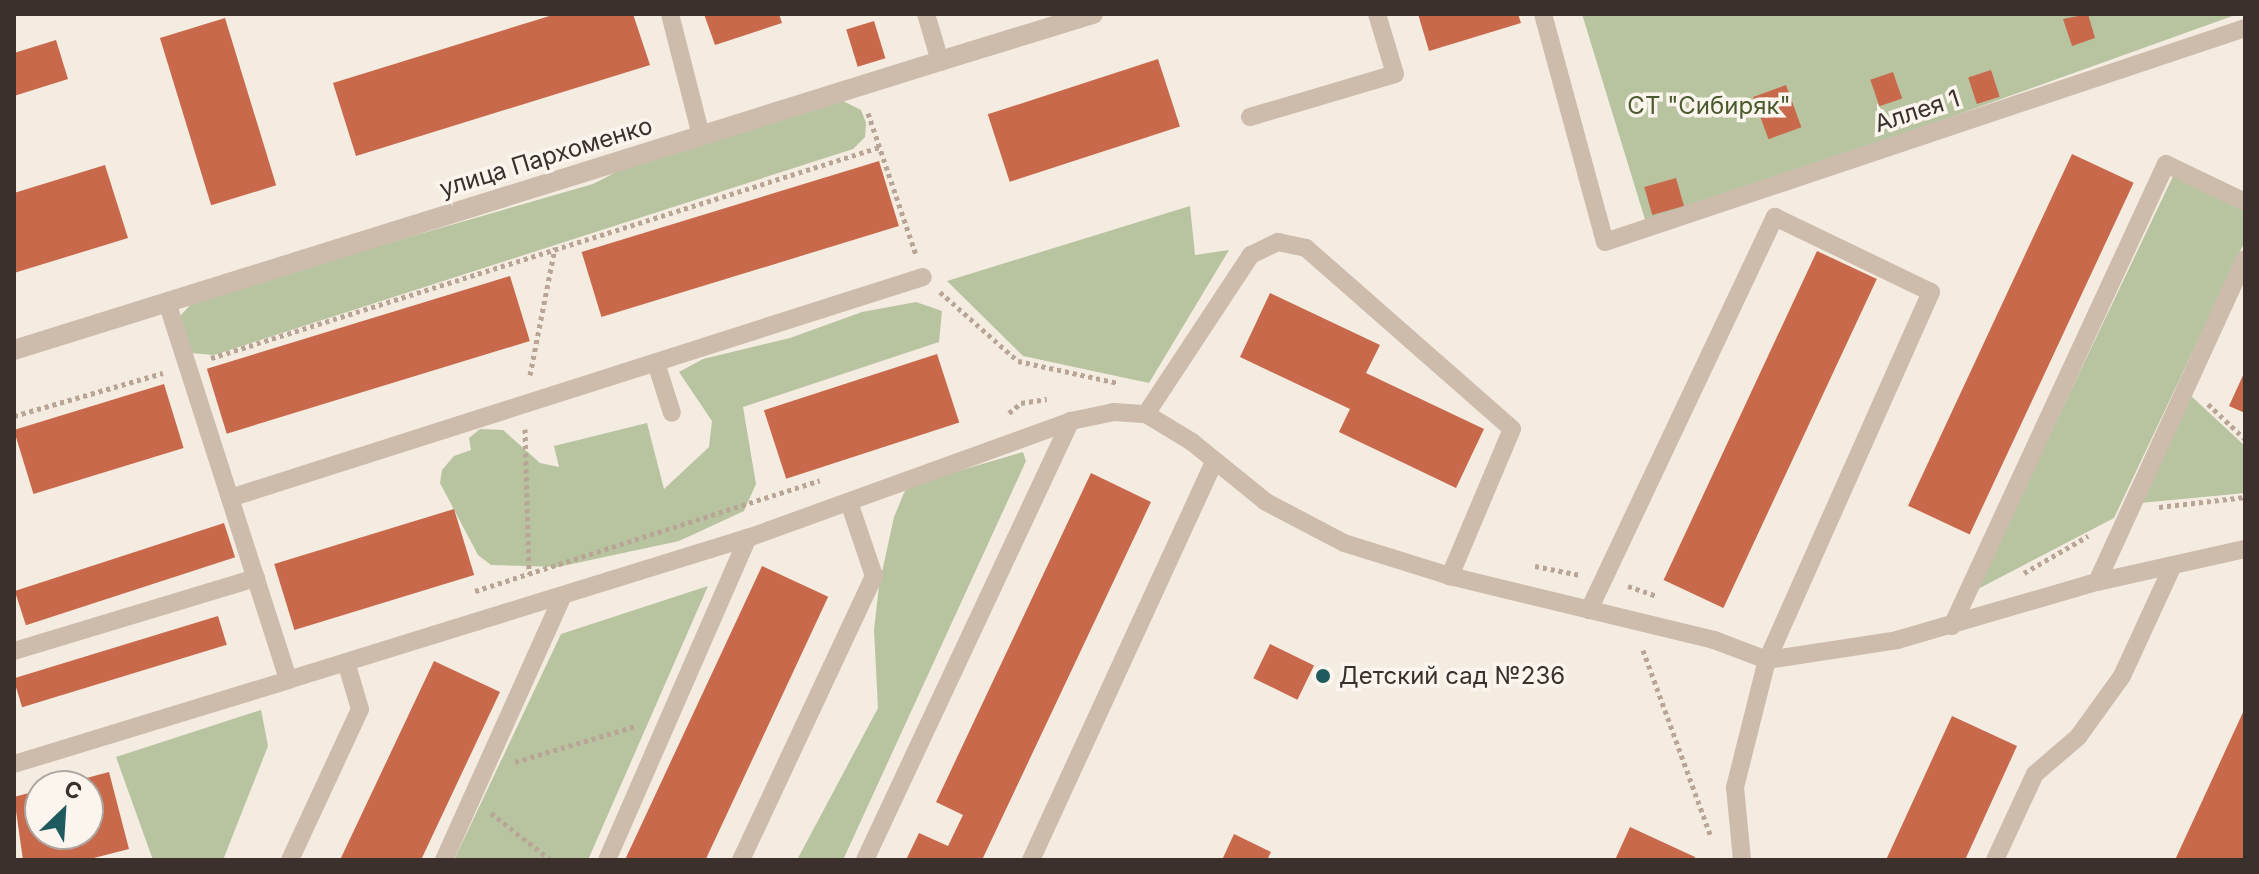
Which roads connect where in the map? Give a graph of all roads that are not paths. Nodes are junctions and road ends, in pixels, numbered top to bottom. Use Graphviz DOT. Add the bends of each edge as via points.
graph roads {
  1 [pos="670,14"];
  2 [pos="926,14"];
  3 [pos="1093,14"];
  4 [pos="1377,14"];
  5 [pos="1543,14"];
  6 [pos="2245,28"];
  7 [pos="940,61"];
  8 [pos="1250,117"];
  9 [pos="701,136"];
  10 [pos="1776,182"];
  11 [pos="2245,202"];
  12 [pos="1775,217"];
  13 [pos="2245,259"];
  14 [pos="923,277"];
  15 [pos="167,302"];
  16 [pos="14,350"];
  17 [pos="657,366"];
  18 [pos="672,413"];
  19 [pos="1146,414"];
  20 [pos="1071,421"];
  21 [pos="1214,462"];
  22 [pos="230,498"];
  23 [pos="849,502"];
  24 [pos="748,538"];
  25 [pos="2245,549"];
  26 [pos="2173,565"];
  27 [pos="1450,576"];
  28 [pos="256,578"];
  29 [pos="2097,582"];
  30 [pos="563,595"];
  31 [pos="1589,610"];
  32 [pos="1952,626"];
  33 [pos="14,651"];
  34 [pos="1767,660"];
  35 [pos="346,662"];
  36 [pos="288,680"];
  37 [pos="14,764"];
  38 [pos="290,860"];
  39 [pos="444,860"];
  40 [pos="607,860"];
  41 [pos="741,860"];
  42 [pos="865,860"];
  43 [pos="1031,860"];
  44 [pos="1742,860"];
  45 [pos="1995,860"];
  1 -- 9 [label="lane"];
  2 -- 7 [label="lane"];
  3 -- 7 [label="street, улица Пархоменко"];
  4 -- 8 [label="lane" via="1395,74"];
  5 -- 10 [label="lane, Аллея 1" via="1605,242 1672,223"];
  6 -- 10 [label="lane, Аллея 1"];
  7 -- 9 [label="street, улица Пархоменко"];
  9 -- 15 [label="street, улица Пархоменко"];
  10 -- 12 [label="lane"];
  11 -- 32 [label="lane" via="2166,164"];
  12 -- 31 [label="lane"];
  12 -- 34 [label="lane" via="1931,292"];
  13 -- 29 [label="lane"];
  14 -- 17 [label="lane"];
  15 -- 16 [label="street, улица Пархоменко"];
  15 -- 22 [label="lane"];
  17 -- 18 [label="lane"];
  17 -- 22 [label="lane"];
  19 -- 20 [label="lane" via="1114,412"];
  19 -- 21 [label="lane"];
  19 -- 27 [label="lane" via="1251,255 1278,242 1306,248 1512,429"];
  20 -- 23 [label="lane"];
  20 -- 42 [label="lane"];
  21 -- 27 [label="lane" via="1266,502 1344,543"];
  21 -- 43 [label="lane"];
  22 -- 28 [label="lane"];
  23 -- 24 [label="lane"];
  23 -- 41 [label="lane" via="874,576"];
  24 -- 30 [label="lane"];
  24 -- 40 [label="lane"];
  25 -- 26 [label="lane"];
  26 -- 29 [label="lane"];
  26 -- 45 [label="lane" via="2122,676 2078,737 2035,774"];
  27 -- 31 [label="lane"];
  28 -- 33 [label="lane"];
  28 -- 36 [label="lane"];
  29 -- 32 [label="lane"];
  30 -- 35 [label="lane"];
  30 -- 39 [label="lane"];
  31 -- 34 [label="lane"];
  32 -- 34 [label="lane"];
  34 -- 44 [label="lane" via="1735,787"];
  35 -- 36 [label="lane"];
  35 -- 38 [label="lane" via="360,709"];
  36 -- 37 [label="lane"];
}
